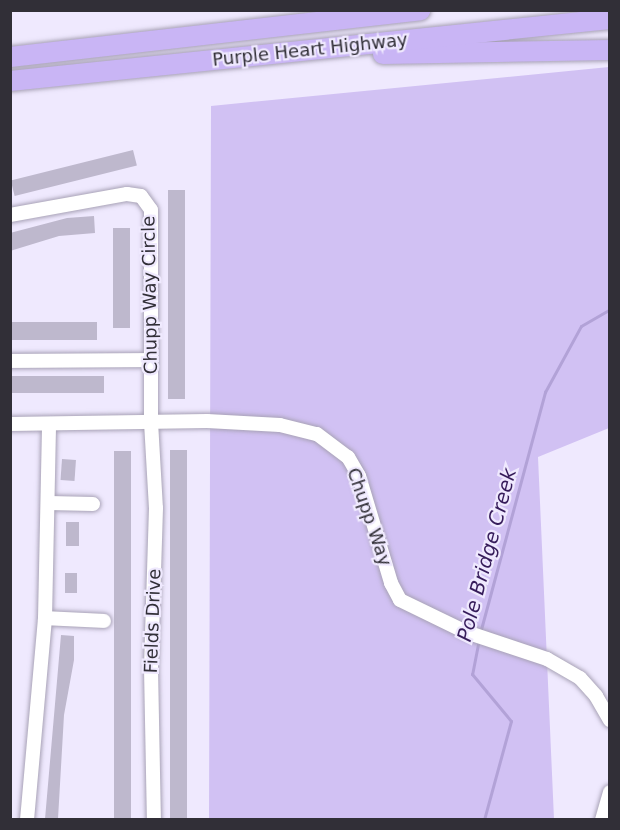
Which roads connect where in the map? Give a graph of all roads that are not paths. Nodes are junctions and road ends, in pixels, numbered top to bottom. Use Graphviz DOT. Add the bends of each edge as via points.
graph roads {
  1 [pos="406,10"];
  2 [pos="420,10"];
  3 [pos="374,15"];
  4 [pos="609,19"];
  5 [pos="609,50"];
  6 [pos="260,55"];
  7 [pos="10,57"];
  8 [pos="10,81"];
  9 [pos="10,215"];
  10 [pos="151,360"];
  11 [pos="10,361"];
  12 [pos="151,422"];
  13 [pos="10,424"];
  14 [pos="49,424"];
  15 [pos="49,503"];
  16 [pos="93,504"];
  17 [pos="45,618"];
  18 [pos="104,621"];
  19 [pos="609,720"];
  20 [pos="609,792"];
  21 [pos="27,819"];
  22 [pos="154,819"];
  23 [pos="602,819"];
  1 -- 3 [label="highway"];
  2 -- 3 [label="highway, Purple Heart Highway"];
  3 -- 7 [label="highway, Purple Heart Highway"];
  4 -- 6 [label="highway, Purple Heart Highway"];
  5 -- 6 [label="highway"];
  6 -- 8 [label="highway, Purple Heart Highway"];
  9 -- 10 [label="street, Chupp Way Circle" via="127,194 141,196 151,210"];
  10 -- 11 [label="street"];
  10 -- 12 [label="street, Chupp Way Circle"];
  12 -- 14 [label="street, Chupp Way"];
  12 -- 19 [label="street, Chupp Way" via="280,425 317,434 348,457 359,476 391,583 400,600 466,632 547,659 580,678"];
  12 -- 22 [label="street, Fields Drive" via="156,508 151,668"];
  13 -- 14 [label="street, Chupp Way"];
  14 -- 15 [label="street"];
  15 -- 16 [label="street"];
  15 -- 17 [label="street"];
  17 -- 18 [label="street"];
  17 -- 21 [label="street"];
  20 -- 23 [label="street"];
}
